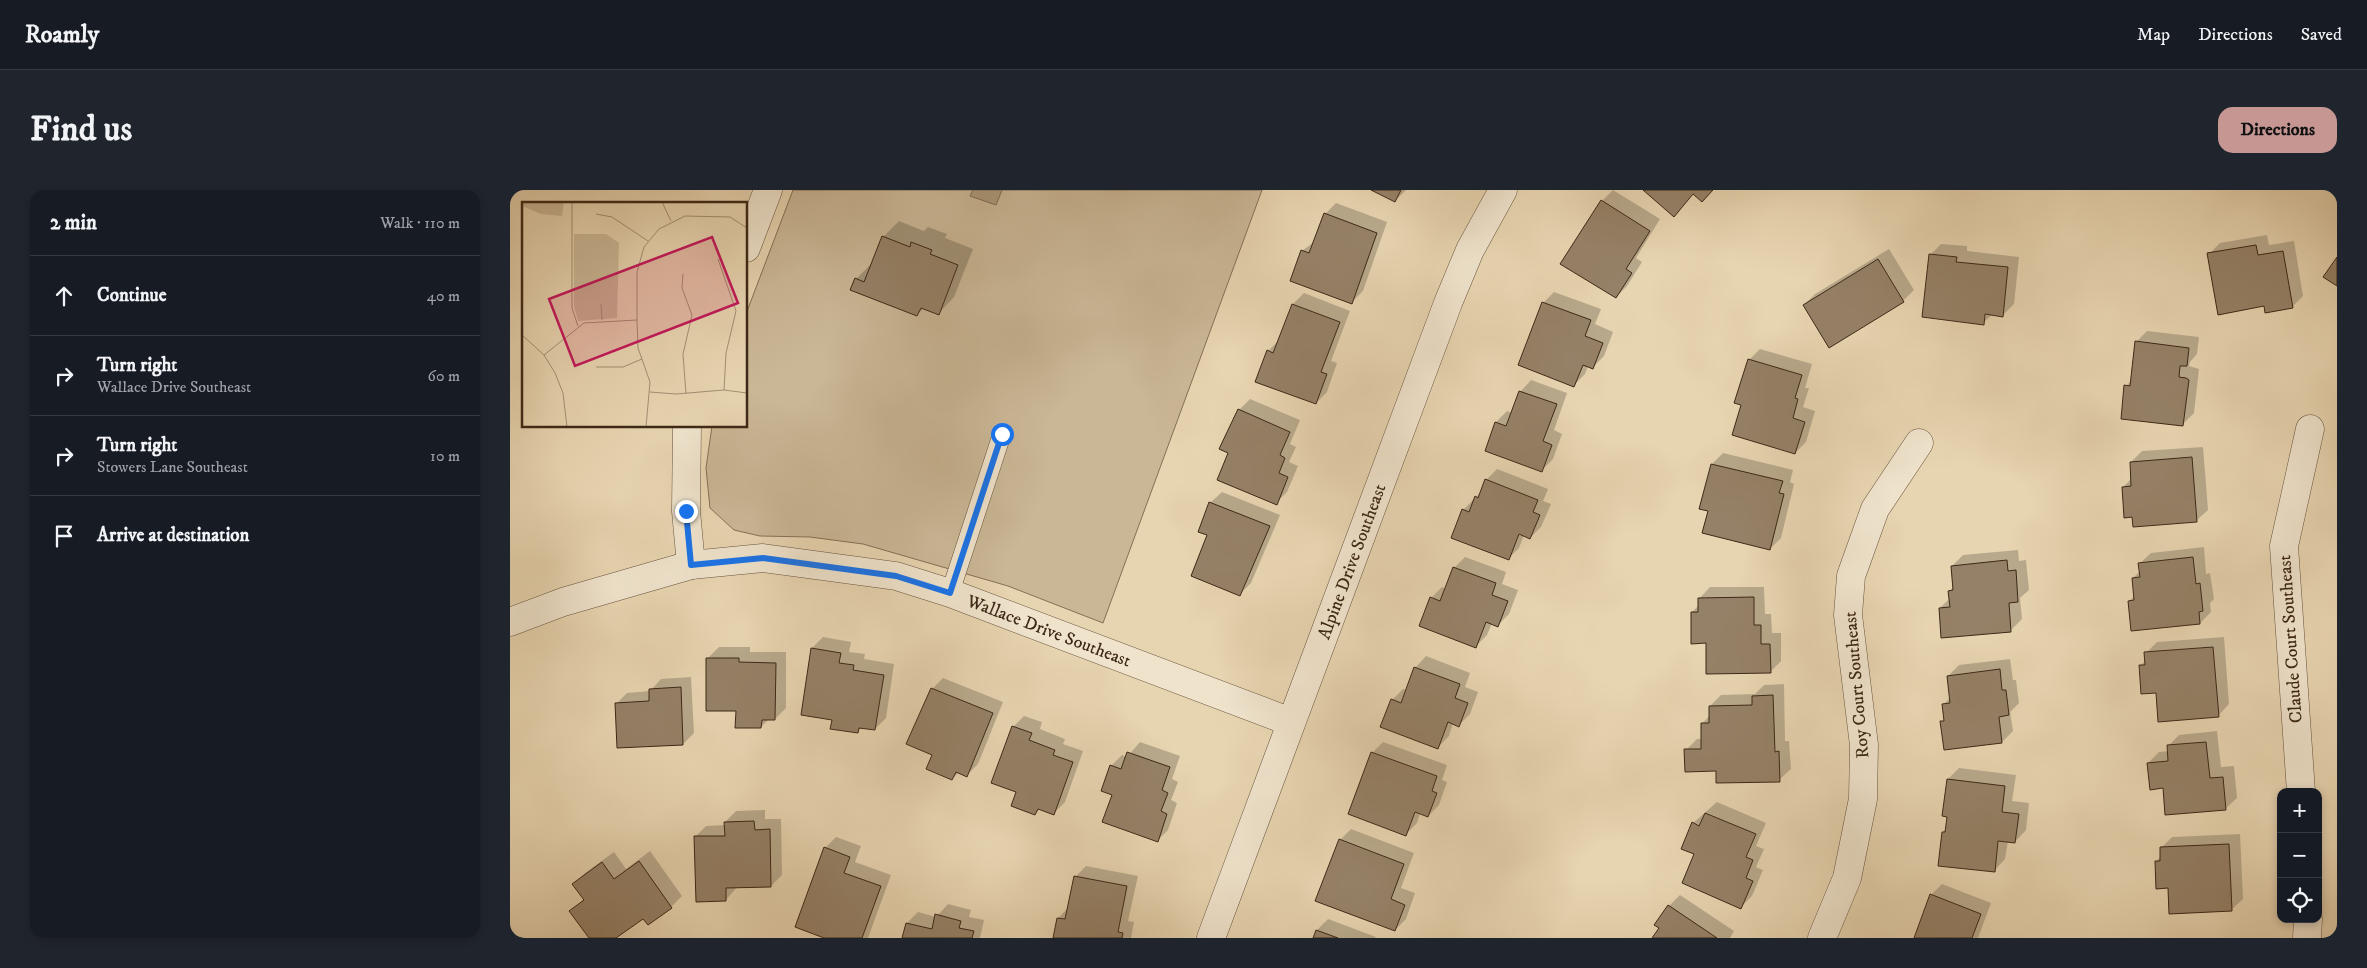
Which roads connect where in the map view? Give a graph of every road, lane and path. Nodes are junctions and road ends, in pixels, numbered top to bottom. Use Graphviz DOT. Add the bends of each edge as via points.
graph roads {
  1 [pos="768,190"];
  2 [pos="1503,190"];
  3 [pos="748,243"];
  4 [pos="687,428"];
  5 [pos="2310,429"];
  6 [pos="1002,434"];
  7 [pos="1919,443"];
  8 [pos="691,565"];
  9 [pos="950,593"];
  10 [pos="510,622"];
  11 [pos="1291,722"];
  12 [pos="2301,788"];
  13 [pos="2308,923"];
  14 [pos="1212,938"];
  15 [pos="1822,938"];
  16 [pos="2307,938"];
  1 -- 3 [label="street"];
  2 -- 11 [label="street, Alpine Drive Southeast" via="1470,250 1448,303"];
  4 -- 8 [label="street" via="686,511"];
  5 -- 12 [label="street, Claude Court Southeast" via="2284,546"];
  6 -- 9 [label="lane"];
  7 -- 15 [label="street, Roy Court Southeast" via="1875,508 1851,576 1848,615 1864,746 1863,800 1847,878"];
  8 -- 9 [label="street, Wallace Drive Southeast" via="763,558 896,576"];
  8 -- 10 [label="street, Wallace Drive Southeast" via="563,602"];
  9 -- 11 [label="street, Wallace Drive Southeast"];
  11 -- 14 [label="street, Alpine Drive Southeast"];
  13 -- 16 [label="street"];
}
